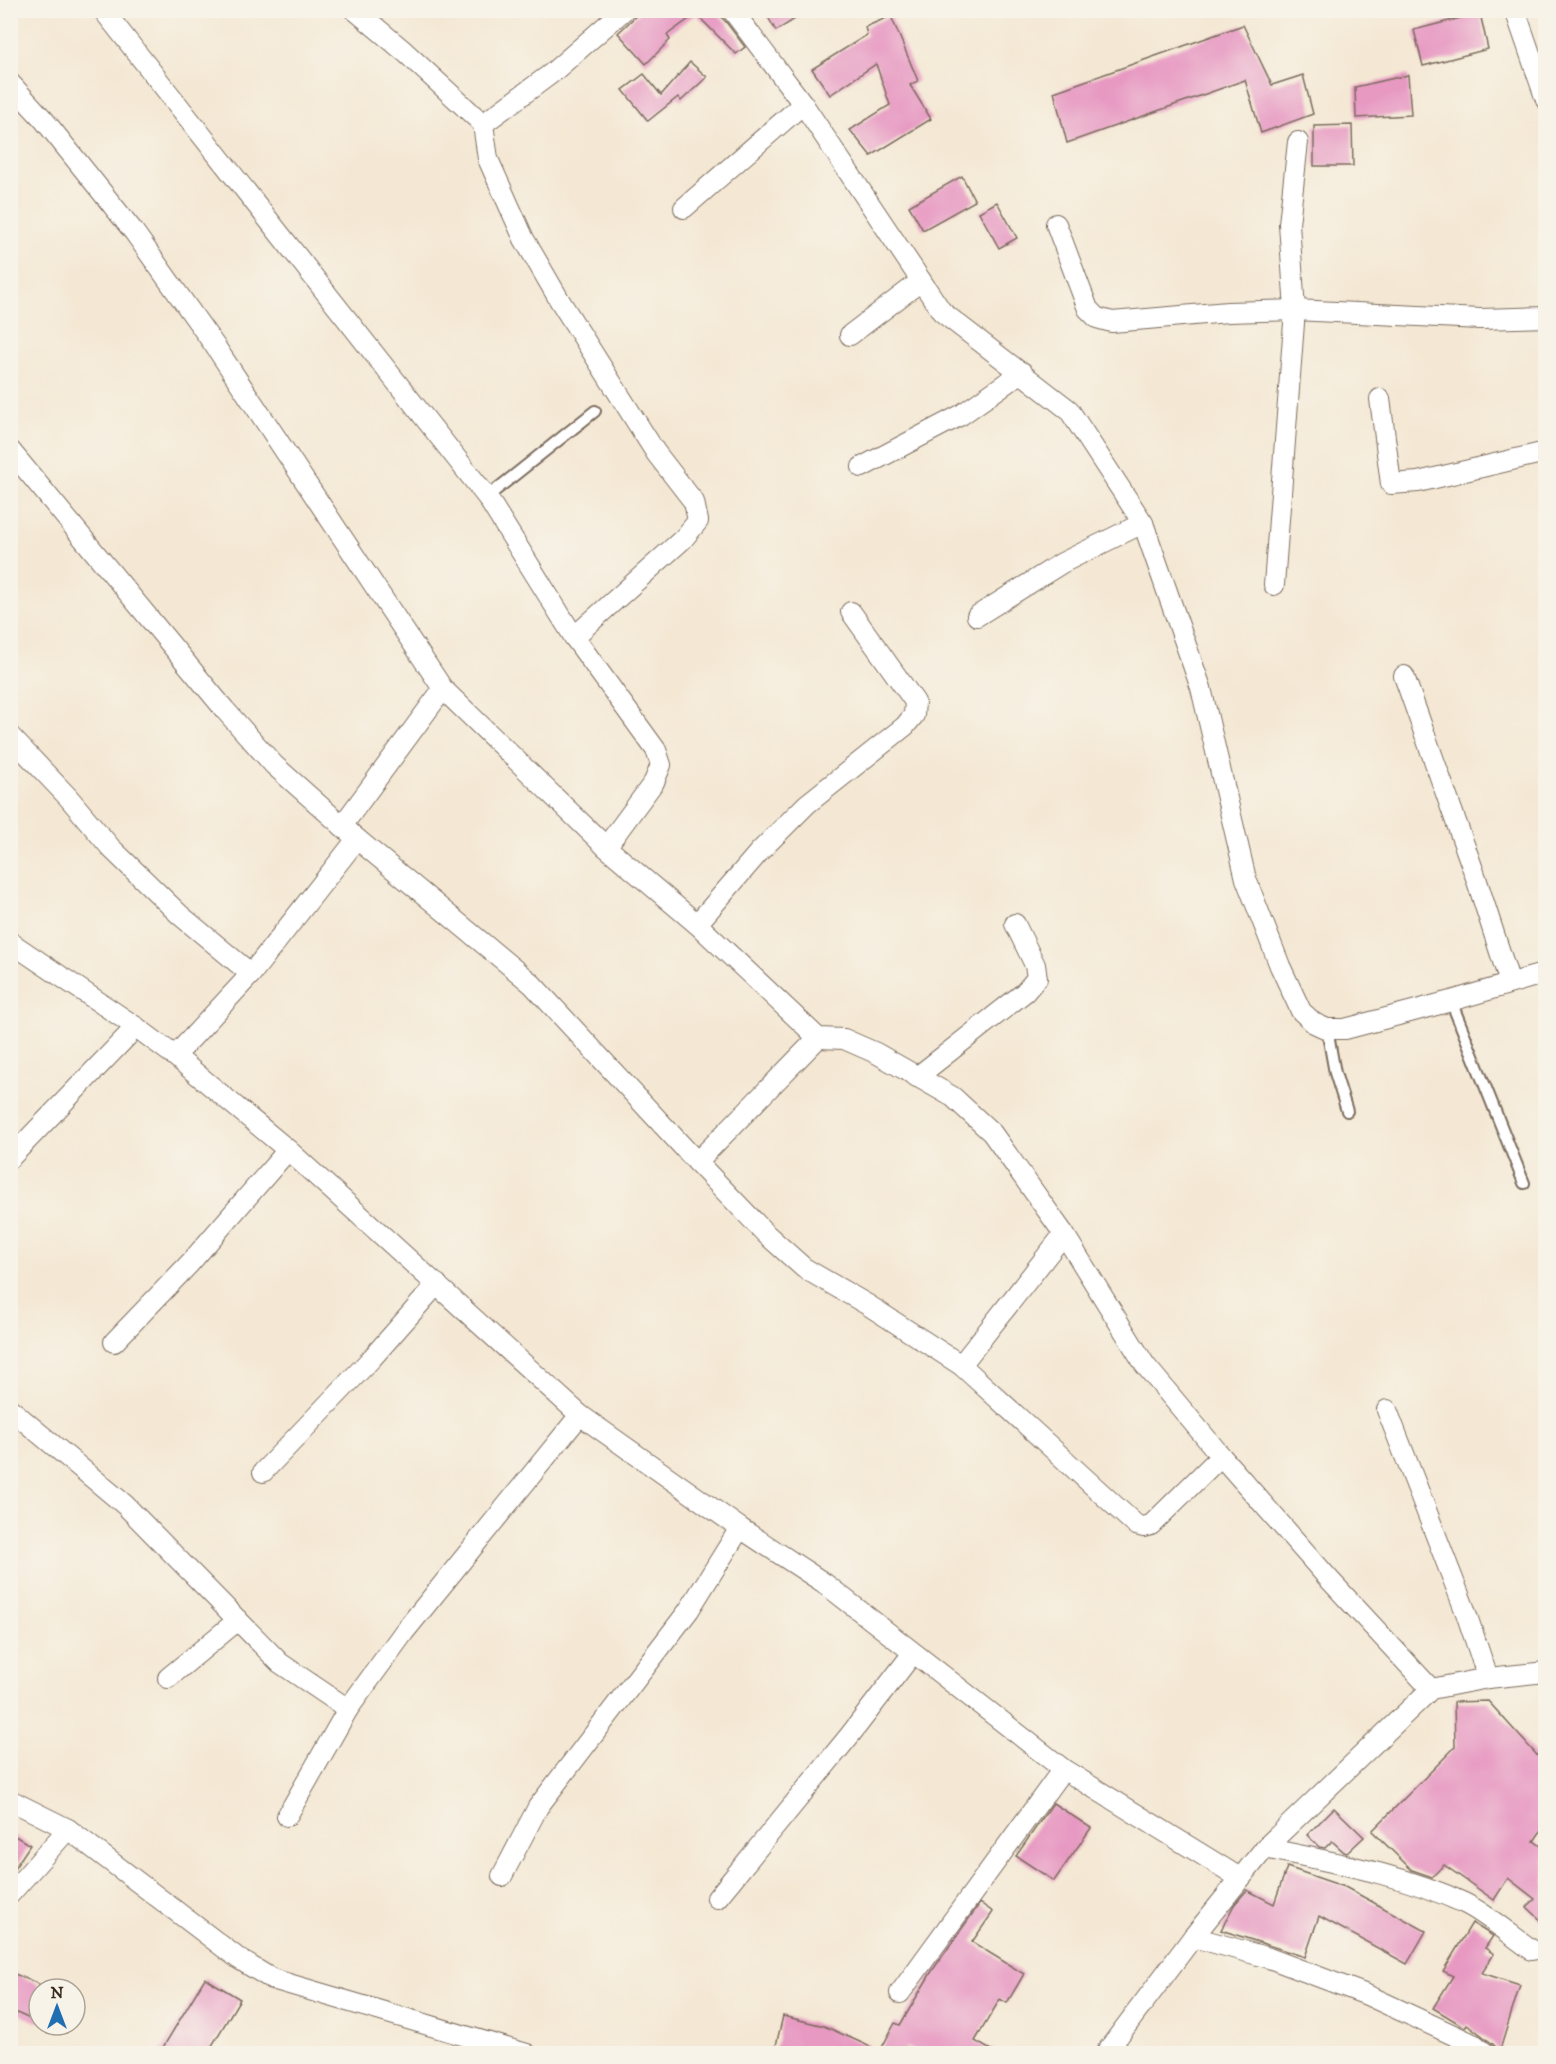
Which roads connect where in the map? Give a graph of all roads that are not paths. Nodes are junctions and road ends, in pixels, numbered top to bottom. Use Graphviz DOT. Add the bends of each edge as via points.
graph roads {
  1 [pos="103,10"];
  2 [pos="355,10"];
  3 [pos="624,10"];
  4 [pos="732,10"];
  5 [pos="1515,10"];
  6 [pos="10,83"];
  7 [pos="1545,100"];
  8 [pos="802,104"];
  9 [pos="483,124"];
  10 [pos="1298,142"];
  11 [pos="684,208"];
  12 [pos="1056,224"];
  13 [pos="921,281"];
  14 [pos="1296,310"];
  15 [pos="1545,317"];
  16 [pos="850,334"];
  17 [pos="1022,372"];
  18 [pos="1380,399"];
  19 [pos="595,411"];
  20 [pos="10,450"];
  21 [pos="1545,452"];
  22 [pos="862,467"];
  23 [pos="487,497"];
  24 [pos="1143,523"];
  25 [pos="1274,585"];
  26 [pos="851,612"];
  27 [pos="977,616"];
  28 [pos="574,637"];
  29 [pos="1404,676"];
  30 [pos="443,689"];
  31 [pos="10,736"];
  32 [pos="342,826"];
  33 [pos="357,839"];
  34 [pos="606,847"];
  35 [pos="697,924"];
  36 [pos="1015,924"];
  37 [pos="10,942"];
  38 [pos="1545,972"];
  39 [pos="251,974"];
  40 [pos="1510,984"];
  41 [pos="1451,1001"];
  42 [pos="136,1027"];
  43 [pos="1327,1029"];
  44 [pos="818,1038"];
  45 [pos="175,1056"];
  46 [pos="917,1077"];
  47 [pos="1347,1112"];
  48 [pos="288,1150"];
  49 [pos="10,1158"];
  50 [pos="697,1162"];
  51 [pos="1524,1183"];
  52 [pos="1064,1234"];
  53 [pos="437,1284"];
  54 [pos="114,1342"];
  55 [pos="962,1365"];
  56 [pos="10,1409"];
  57 [pos="1387,1410"];
  58 [pos="580,1415"];
  59 [pos="1221,1456"];
  60 [pos="263,1472"];
  61 [pos="740,1528"];
  62 [pos="238,1620"];
  63 [pos="913,1653"];
  64 [pos="1545,1672"];
  65 [pos="168,1678"];
  66 [pos="1488,1678"];
  67 [pos="1431,1689"];
  68 [pos="348,1709"];
  69 [pos="1063,1769"];
  70 [pos="10,1800"];
  71 [pos="287,1816"];
  72 [pos="68,1829"];
  73 [pos="1265,1848"];
  74 [pos="502,1876"];
  75 [pos="1240,1878"];
  76 [pos="10,1894"];
  77 [pos="717,1898"];
  78 [pos="1193,1936"];
  79 [pos="1532,1950"];
  80 [pos="900,1993"];
  81 [pos="526,2054"];
  82 [pos="1105,2054"];
  83 [pos="1486,2054"];
  1 -- 23 [label="street"];
  2 -- 9 [label="street"];
  3 -- 9 [label="street" via="552,73"];
  4 -- 8 [label="street"];
  5 -- 7 [label="street"];
  6 -- 30 [label="street" via="134,232 215,346"];
  8 -- 11 [label="street"];
  8 -- 13 [label="street"];
  9 -- 28 [label="street" via="488,159 524,239 656,453 694,502 698,521"];
  10 -- 14 [label="street" via="1289,225"];
  12 -- 14 [label="street" via="1088,309 1097,318 1112,322"];
  13 -- 16 [label="street"];
  13 -- 17 [label="street" via="942,312"];
  14 -- 15 [label="street" via="1480,320"];
  14 -- 25 [label="street"];
  17 -- 22 [label="street" via="961,415"];
  17 -- 24 [label="street" via="1069,410"];
  18 -- 21 [label="street" via="1391,484 1418,482"];
  19 -- 23 [label="lane"];
  20 -- 32 [label="street" via="225,710 274,765"];
  23 -- 28 [label="street"];
  24 -- 27 [label="street" via="1062,563"];
  24 -- 43 [label="street" via="1201,688 1246,879 1301,1011"];
  26 -- 35 [label="street" via="903,682 915,702 914,715 807,804"];
  28 -- 34 [label="street" via="656,750 661,765 654,782"];
  29 -- 40 [label="street"];
  30 -- 32 [label="street"];
  30 -- 34 [label="street"];
  31 -- 39 [label="street" via="111,848 180,915"];
  32 -- 33 [label="street"];
  33 -- 39 [label="street"];
  33 -- 50 [label="street" via="532,984"];
  34 -- 35 [label="street"];
  35 -- 44 [label="street"];
  36 -- 46 [label="street" via="1035,964 1037,978"];
  37 -- 42 [label="street"];
  38 -- 40 [label="street"];
  39 -- 45 [label="street"];
  40 -- 41 [label="street"];
  41 -- 43 [label="street" via="1345,1029"];
  41 -- 51 [label="lane"];
  42 -- 45 [label="street"];
  42 -- 49 [label="street"];
  43 -- 47 [label="lane"];
  44 -- 46 [label="street" via="844,1039"];
  44 -- 50 [label="street"];
  45 -- 48 [label="street"];
  46 -- 52 [label="street" via="953,1097 992,1133"];
  48 -- 53 [label="street"];
  48 -- 54 [label="street" via="190,1263"];
  50 -- 55 [label="street" via="804,1268"];
  52 -- 55 [label="street"];
  52 -- 59 [label="street" via="1144,1365"];
  53 -- 58 [label="street"];
  53 -- 60 [label="street" via="372,1359"];
  55 -- 59 [label="street" via="1136,1525 1151,1525"];
  56 -- 62 [label="street" via="125,1505"];
  57 -- 66 [label="street"];
  58 -- 61 [label="street"];
  58 -- 68 [label="street"];
  59 -- 67 [label="street"];
  61 -- 63 [label="street" via="824,1583"];
  61 -- 74 [label="street" via="689,1610 538,1807"];
  62 -- 65 [label="street"];
  62 -- 68 [label="street" via="280,1663"];
  63 -- 69 [label="street"];
  63 -- 77 [label="street"];
  64 -- 66 [label="street"];
  66 -- 67 [label="street"];
  67 -- 73 [label="street"];
  68 -- 71 [label="street"];
  69 -- 75 [label="street"];
  69 -- 80 [label="street"];
  70 -- 72 [label="street"];
  72 -- 76 [label="street"];
  72 -- 81 [label="street" via="239,1959 272,1979"];
  73 -- 75 [label="street"];
  73 -- 79 [label="street" via="1421,1886 1466,1904"];
  75 -- 78 [label="street"];
  78 -- 82 [label="street"];
  78 -- 83 [label="street" via="1269,1958 1367,1995 1475,2045"];
}
